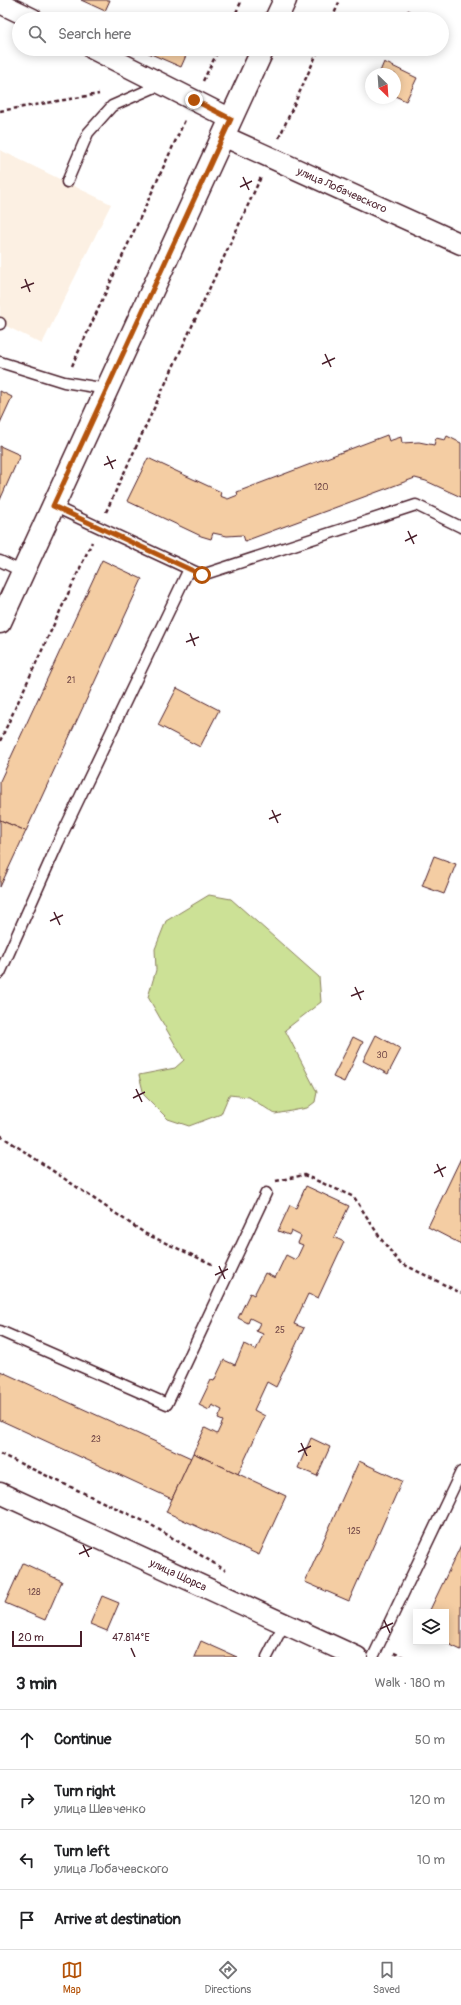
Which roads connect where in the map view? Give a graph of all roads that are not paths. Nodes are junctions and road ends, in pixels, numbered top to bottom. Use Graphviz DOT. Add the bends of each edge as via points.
graph roads {
  1 [pos="285,0"];
  2 [pos="0,3"];
  3 [pos="19,12"];
  4 [pos="279,12"];
  5 [pos="107,56"];
  6 [pos="260,56"];
  7 [pos="162,84"];
  8 [pos="227,127"];
  9 [pos="67,182"];
  10 [pos="461,244"];
  11 [pos="0,362"];
  12 [pos="107,389"];
  13 [pos="53,506"];
  14 [pos="461,527"];
  15 [pos="0,561"];
  16 [pos="189,569"];
  17 [pos="23,572"];
  18 [pos="0,622"];
  19 [pos="0,973"];
  20 [pos="266,1193"];
  21 [pos="0,1331"];
  22 [pos="461,1472"];
  23 [pos="0,1493"];
  24 [pos="284,1624"];
  25 [pos="267,1657"];
  26 [pos="357,1657"];
  27 [pos="373,1657"];
  1 -- 4 [label="street"];
  2 -- 3 [label="street"];
  5 -- 7 [label="street, улица Лобачевского"];
  6 -- 8 [label="street"];
  7 -- 8 [label="street, улица Лобачевского" via="194,100"];
  7 -- 9 [label="lane" via="112,106 88,133"];
  8 -- 10 [label="street, улица Лобачевского" via="270,157"];
  8 -- 12 [label="street"];
  11 -- 12 [label="lane" via="64,382"];
  12 -- 13 [label="street"];
  13 -- 16 [label="lane"];
  13 -- 17 [label="street"];
  14 -- 16 [label="lane" via="416,506 202,575"];
  15 -- 17 [label="lane"];
  16 -- 19 [label="lane" via="58,843"];
  17 -- 18 [label="street"];
  20 -- 21 [label="lane" via="168,1404"];
  22 -- 27 [label="lane"];
  23 -- 24 [label="street, улица Щорса"];
  24 -- 25 [label="lane"];
  24 -- 26 [label="street, улица Щорса"];
}
